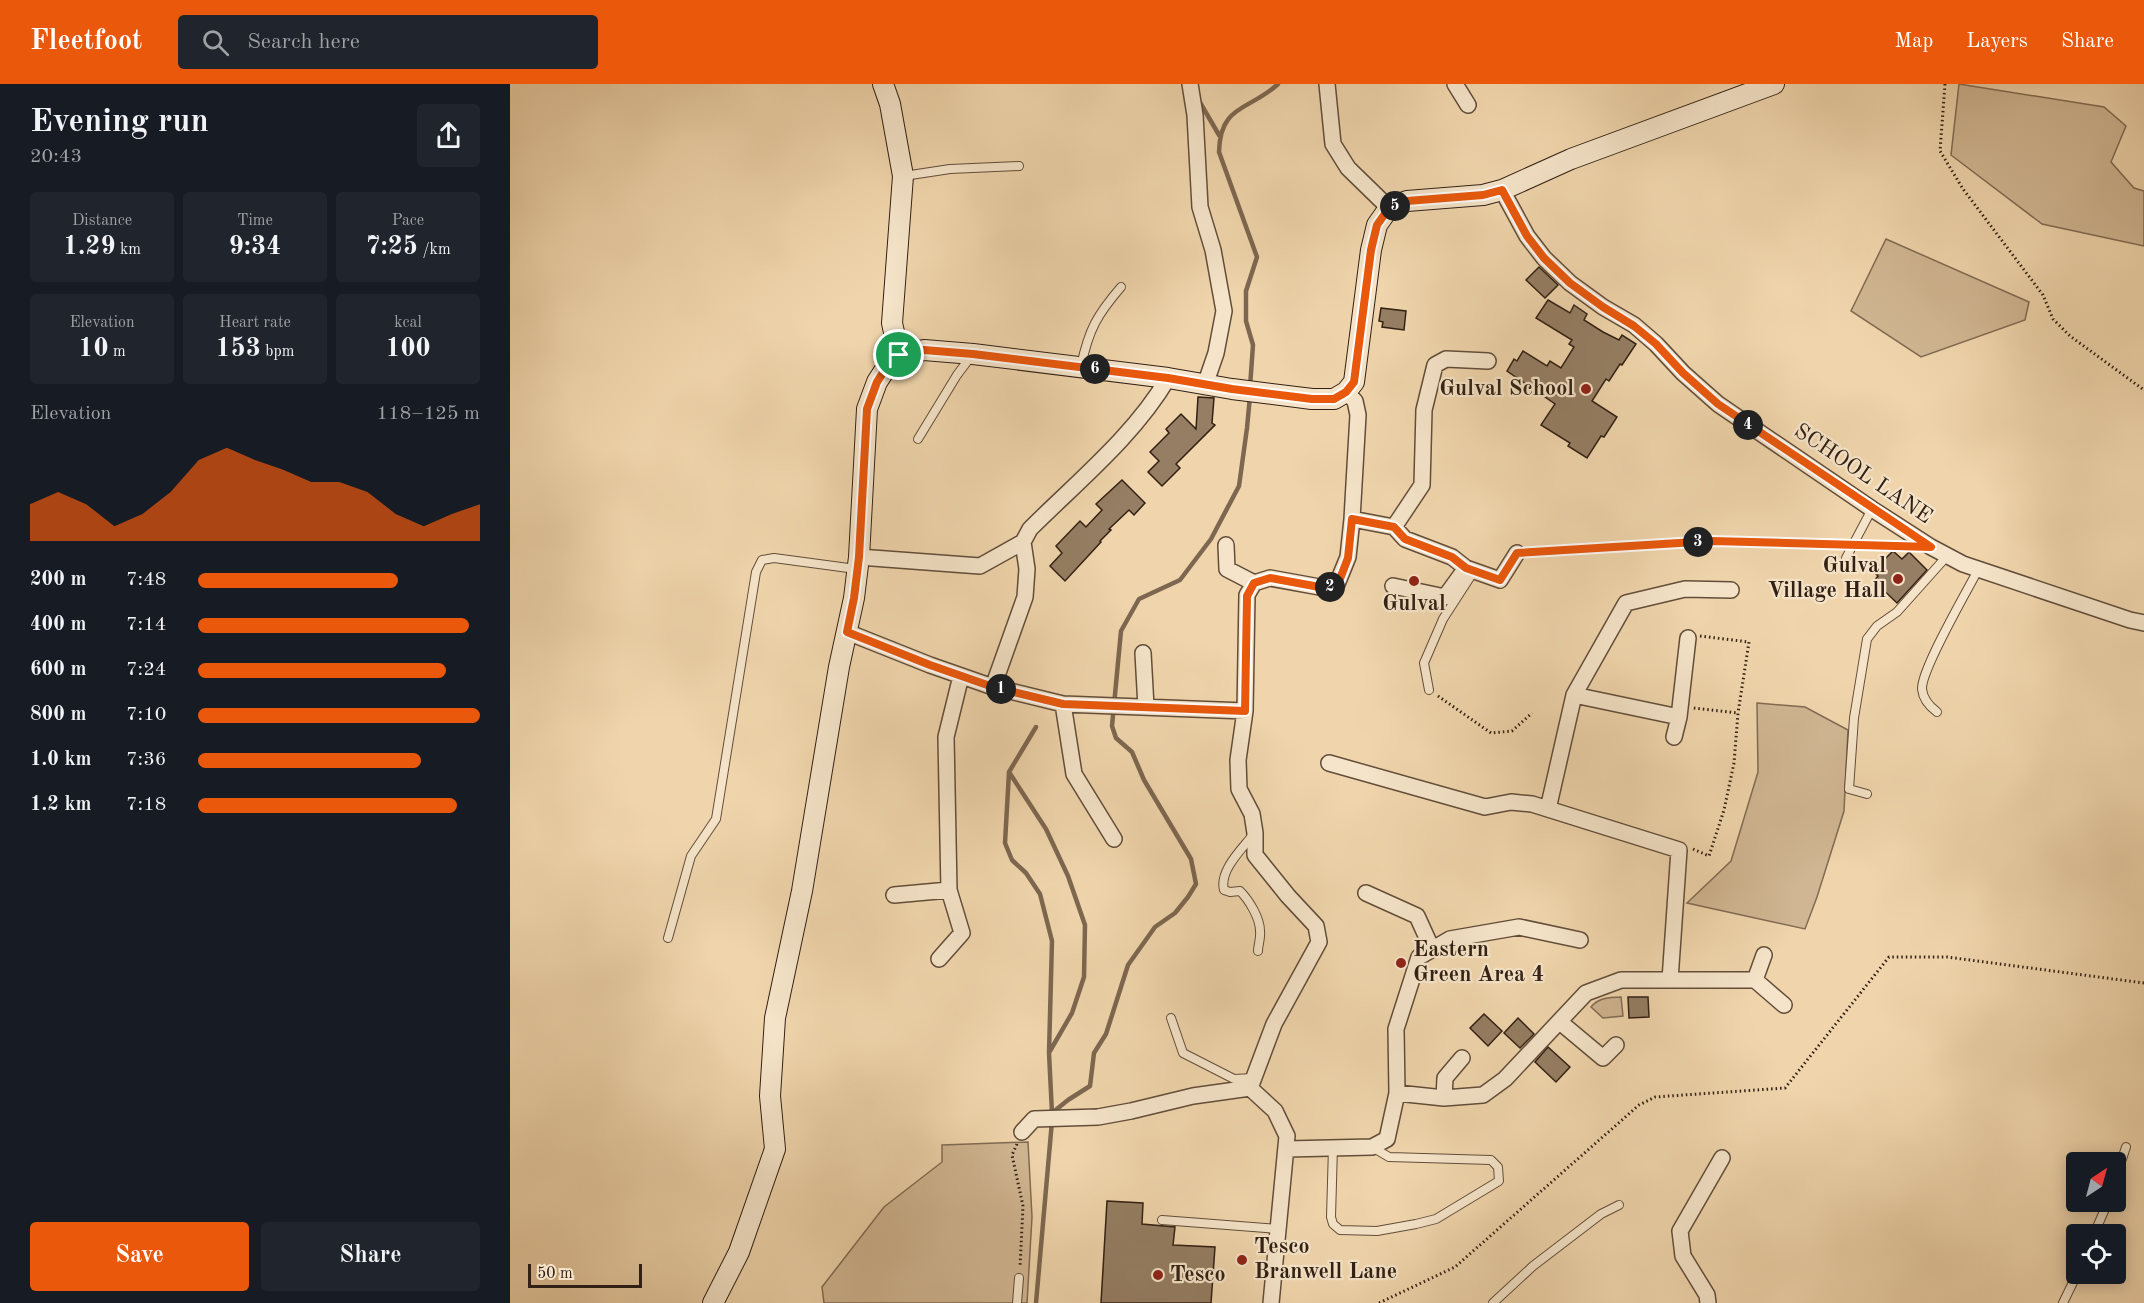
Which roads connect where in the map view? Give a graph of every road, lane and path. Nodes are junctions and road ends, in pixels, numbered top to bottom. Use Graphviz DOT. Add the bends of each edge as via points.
graph roads {
  1 [pos="882,84"];
  2 [pos="1190,84"];
  3 [pos="1327,84"];
  4 [pos="1455,84"];
  5 [pos="1774,84"];
  6 [pos="1945,84"];
  7 [pos="1468,105"];
  8 [pos="1019,166"];
  9 [pos="903,176"];
  10 [pos="1502,190"];
  11 [pos="1389,208"];
  12 [pos="1121,287"];
  13 [pos="973,354"];
  14 [pos="899,355"];
  15 [pos="1488,361"];
  16 [pos="1081,368"];
  17 [pos="1168,378"];
  18 [pos="1206,385"];
  19 [pos="2144,390"];
  20 [pos="1346,392"];
  21 [pos="918,439"];
  22 [pos="1872,509"];
  23 [pos="1352,519"];
  24 [pos="1394,527"];
  25 [pos="1023,542"];
  26 [pos="1226,545"];
  27 [pos="1853,545"];
  28 [pos="1931,547"];
  29 [pos="1517,553"];
  30 [pos="1947,556"];
  31 [pos="1846,558"];
  32 [pos="858,563"];
  33 [pos="1470,569"];
  34 [pos="1978,570"];
  35 [pos="1254,583"];
  36 [pos="1393,586"];
  37 [pos="1731,590"];
  38 [pos="2144,622"];
  39 [pos="847,632"];
  40 [pos="1688,640"];
  41 [pos="1143,653"];
  42 [pos="960,676"];
  43 [pos="993,687"];
  44 [pos="1429,690"];
  45 [pos="1574,695"];
  46 [pos="1063,704"];
  47 [pos="1146,708"];
  48 [pos="1245,711"];
  49 [pos="1679,712"];
  50 [pos="1936,712"];
  51 [pos="1532,713"];
  52 [pos="1738,713"];
  53 [pos="1674,737"];
  54 [pos="1329,763"];
  55 [pos="1867,794"];
  56 [pos="1548,809"];
  57 [pos="1255,833"];
  58 [pos="1114,839"];
  59 [pos="1679,850"];
  60 [pos="949,890"];
  61 [pos="1366,893"];
  62 [pos="894,895"];
  63 [pos="668,938"];
  64 [pos="1580,940"];
  65 [pos="1432,949"];
  66 [pos="1258,951"];
  67 [pos="1764,955"];
  68 [pos="939,959"];
  69 [pos="1670,980"];
  70 [pos="1755,980"];
  71 [pos="2144,983"];
  72 [pos="1784,1005"];
  73 [pos="1171,1018"];
  74 [pos="1560,1022"];
  75 [pos="1616,1044"];
  76 [pos="1462,1058"];
  77 [pos="1251,1083"];
  78 [pos="1397,1094"];
  79 [pos="1444,1098"];
  80 [pos="1022,1132"];
  81 [pos="1333,1147"];
  82 [pos="1372,1147"];
  83 [pos="2126,1147"];
  84 [pos="1287,1149"];
  85 [pos="2124,1152"];
  86 [pos="1722,1158"];
  87 [pos="1618,1205"];
  88 [pos="1162,1220"];
  89 [pos="1278,1229"];
  90 [pos="1019,1278"];
  91 [pos="2072,1284"];
  92 [pos="713,1303"];
  93 [pos="1017,1303"];
  94 [pos="1271,1303"];
  95 [pos="1379,1303"];
  96 [pos="1493,1303"];
  97 [pos="1708,1303"];
  98 [pos="2063,1303"];
  1 -- 9 [label="main road" via="890,104"];
  2 -- 18 [label="street" via="1200,207 1214,250 1224,311"];
  3 -- 11 [label="street" via="1333,144 1348,168"];
  4 -- 7 [label="street"];
  5 -- 10 [label="main road" via="1571,159"];
  6 -- 19 [label="path" via="1940,151 1963,189 2043,295 2053,319"];
  8 -- 9 [label="lane"];
  9 -- 14 [label="main road" via="892,323"];
  10 -- 11 [label="main road" via="1407,201"];
  10 -- 22 [label="street, SCHOOL LANE" via="1527,236 1570,283 1634,326 1718,404"];
  11 -- 20 [label="main road" via="1377,225 1354,382"];
  12 -- 16 [label="lane" via="1100,313 1086,342"];
  13 -- 14 [label="main road" via="924,350"];
  13 -- 16 [label="main road"];
  13 -- 21 [label="lane"];
  14 -- 32 [label="main road" via="877,382 867,409"];
  15 -- 24 [label="street" via="1446,359 1435,365 1424,410 1422,485"];
  16 -- 17 [label="main road"];
  17 -- 18 [label="main road"];
  17 -- 25 [label="street" via="1154,401 1030,529"];
  18 -- 20 [label="main road" via="1312,399 1334,399"];
  20 -- 23 [label="street" via="1355,401 1358,415"];
  22 -- 27 [label="lane"];
  22 -- 28 [label="street, SCHOOL LANE"];
  23 -- 24 [label="street"];
  23 -- 35 [label="street" via="1348,558 1338,584 1325,588 1270,578"];
  24 -- 33 [label="street" via="1405,539 1452,557"];
  25 -- 32 [label="street" via="980,566"];
  25 -- 43 [label="street" via="1025,597"];
  26 -- 35 [label="street" via="1227,569"];
  27 -- 28 [label="path"];
  27 -- 29 [label="path" via="1712,541"];
  27 -- 31 [label="lane"];
  28 -- 30 [label="street, SCHOOL LANE"];
  29 -- 33 [label="street" via="1500,580"];
  30 -- 34 [label="street, SCHOOL LANE"];
  30 -- 55 [label="lane" via="1867,639 1854,718 1849,789"];
  32 -- 39 [label="main road"];
  32 -- 63 [label="lane" via="762,560 756,573 716,819 691,856"];
  33 -- 36 [label="street" via="1445,597"];
  33 -- 44 [label="lane" via="1424,663"];
  34 -- 38 [label="street, SCHOOL LANE"];
  34 -- 50 [label="lane" via="1922,684 1926,701"];
  35 -- 48 [label="street" via="1247,596"];
  37 -- 45 [label="street" via="1685,589 1626,603"];
  39 -- 42 [label="street"];
  39 -- 92 [label="main road" via="802,891 775,1018 770,1096 775,1149 739,1252"];
  40 -- 49 [label="street"];
  40 -- 52 [label="path" via="1696,635 1749,642"];
  41 -- 47 [label="street"];
  42 -- 43 [label="street"];
  42 -- 60 [label="street" via="946,737"];
  43 -- 46 [label="street"];
  44 -- 51 [label="path" via="1491,733 1512,731"];
  45 -- 49 [label="street"];
  45 -- 56 [label="street"];
  46 -- 47 [label="street"];
  46 -- 58 [label="street" via="1074,774"];
  47 -- 48 [label="street"];
  48 -- 57 [label="street" via="1238,760 1239,789 1252,814"];
  49 -- 52 [label="path"];
  49 -- 53 [label="street"];
  52 -- 59 [label="path" via="1734,763 1710,856 1692,849"];
  54 -- 56 [label="street" via="1485,807 1511,802"];
  56 -- 59 [label="street"];
  57 -- 66 [label="lane" via="1224,875 1222,884 1224,890 1240,891 1246,898 1258,921"];
  57 -- 77 [label="street" via="1255,855 1316,926 1319,942 1274,1024"];
  59 -- 69 [label="street"];
  60 -- 62 [label="street"];
  60 -- 68 [label="street" via="962,933"];
  61 -- 65 [label="street" via="1417,916"];
  64 -- 65 [label="street" via="1519,927 1450,939"];
  65 -- 78 [label="street" via="1419,957 1396,1029"];
  67 -- 70 [label="street"];
  69 -- 70 [label="street"];
  69 -- 74 [label="street" via="1621,980 1586,993"];
  70 -- 72 [label="street"];
  71 -- 95 [label="path" via="1947,957 1889,957 1785,1088 1655,1097 1639,1106 1455,1267"];
  73 -- 77 [label="lane" via="1183,1053 1234,1079"];
  74 -- 75 [label="street" via="1603,1058"];
  74 -- 79 [label="street" via="1505,1079 1483,1095"];
  76 -- 79 [label="street" via="1444,1078"];
  77 -- 80 [label="street" via="1098,1117 1034,1119"];
  77 -- 84 [label="street" via="1275,1111 1287,1136"];
  78 -- 79 [label="street"];
  78 -- 82 [label="street" via="1387,1139"];
  80 -- 90 [label="path" via="1012,1155 1023,1206"];
  81 -- 82 [label="street"];
  81 -- 82 [label="lane" via="1331,1218 1340,1230 1377,1231 1436,1219 1499,1181 1498,1167 1491,1160 1389,1157"];
  81 -- 84 [label="street"];
  83 -- 85 [label="lane"];
  84 -- 89 [label="street"];
  86 -- 97 [label="street" via="1680,1231 1683,1256"];
  87 -- 96 [label="lane" via="1533,1266"];
  88 -- 89 [label="lane"];
  89 -- 94 [label="street"];
  90 -- 93 [label="lane"];
  91 -- 98 [label="lane"];
}
